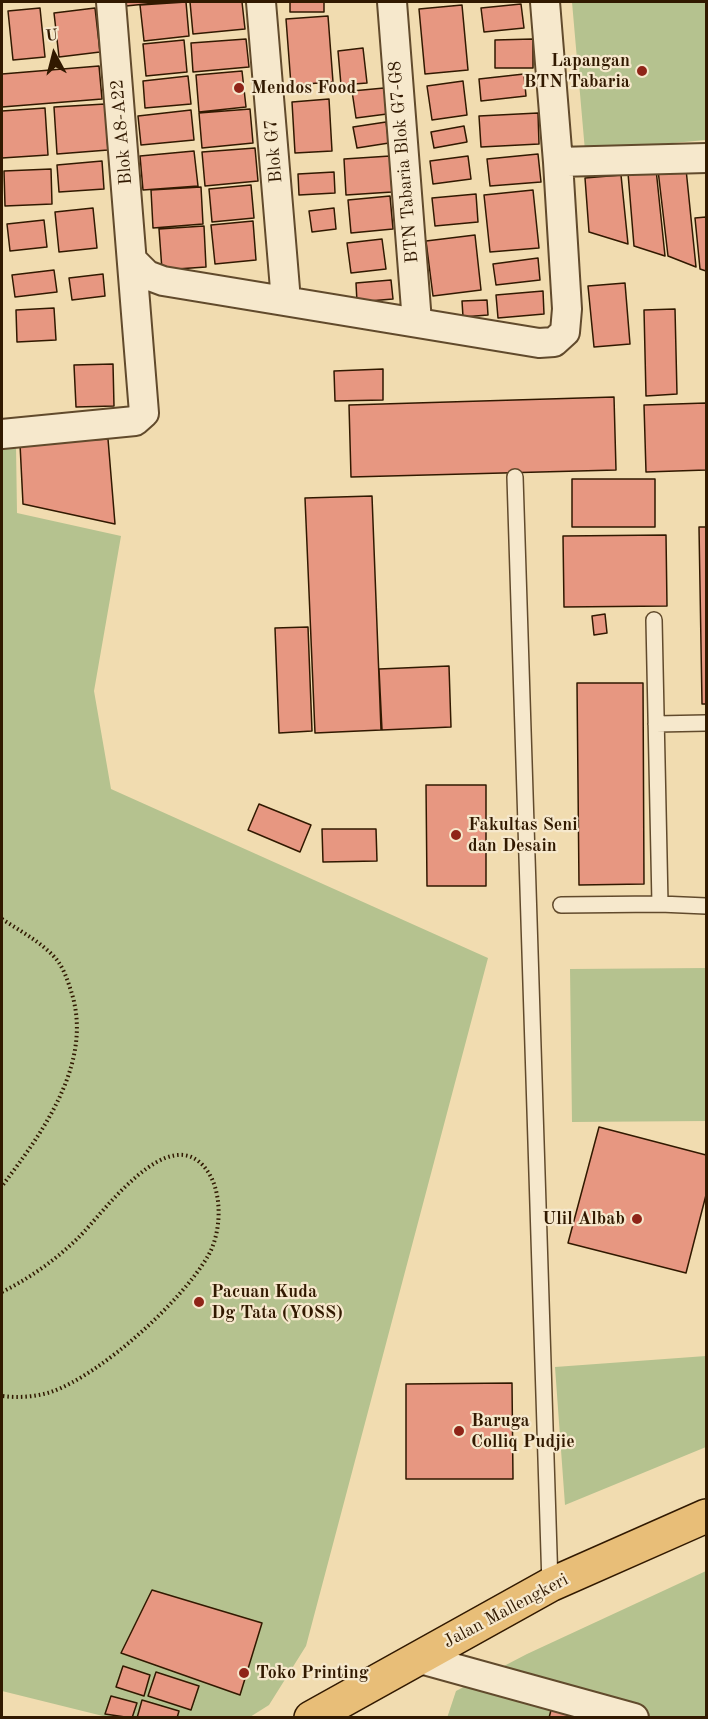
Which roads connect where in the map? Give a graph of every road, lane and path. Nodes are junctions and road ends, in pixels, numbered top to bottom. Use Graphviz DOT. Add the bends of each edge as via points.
graph roads {
  1 [pos="111,2"];
  2 [pos="261,2"];
  3 [pos="392,2"];
  4 [pos="545,2"];
  5 [pos="706,158"];
  6 [pos="558,162"];
  7 [pos="134,262"];
  8 [pos="286,301"];
  9 [pos="417,322"];
  10 [pos="2,427"];
  11 [pos="515,477"];
  12 [pos="654,620"];
  13 [pos="706,723"];
  14 [pos="656,724"];
  15 [pos="660,904"];
  16 [pos="561,905"];
  17 [pos="706,906"];
  18 [pos="2,920"];
  19 [pos="2,1186"];
  20 [pos="2,1292"];
  21 [pos="2,1396"];
  22 [pos="706,1516"];
  23 [pos="550,1585"];
  24 [pos="417,1658"];
  25 [pos="311,1718"];
  26 [pos="634,1718"];
  1 -- 7 [label="street, Blok A8-A22"];
  2 -- 8 [label="street, Blok G7"];
  3 -- 9 [label="street, BTN Tabaria Blok G7-G8"];
  4 -- 6 [label="street"];
  5 -- 6 [label="street"];
  6 -- 9 [label="street" via="565,332 554,342 539,343"];
  7 -- 8 [label="street" via="147,275 163,281"];
  7 -- 10 [label="street, Blok A8-A22" via="146,407 141,418"];
  8 -- 9 [label="street"];
  11 -- 23 [label="lane"];
  12 -- 14 [label="lane"];
  13 -- 14 [label="lane"];
  14 -- 15 [label="lane"];
  15 -- 16 [label="lane"];
  15 -- 17 [label="lane"];
  18 -- 19 [label="path" via="39,944 62,968 74,1000 77,1035 64,1085 49,1117"];
  20 -- 21 [label="path" via="79,1238 138,1174 161,1159 181,1154 196,1158 207,1170 218,1205 214,1242 208,1257 171,1301 123,1347 75,1380 51,1392"];
  22 -- 23 [label="main road, Jalan Mallengkeri"];
  23 -- 24 [label="main road, Jalan Mallengkeri"];
  24 -- 25 [label="main road, Jalan Mallengkeri"];
  24 -- 26 [label="street"];
}
